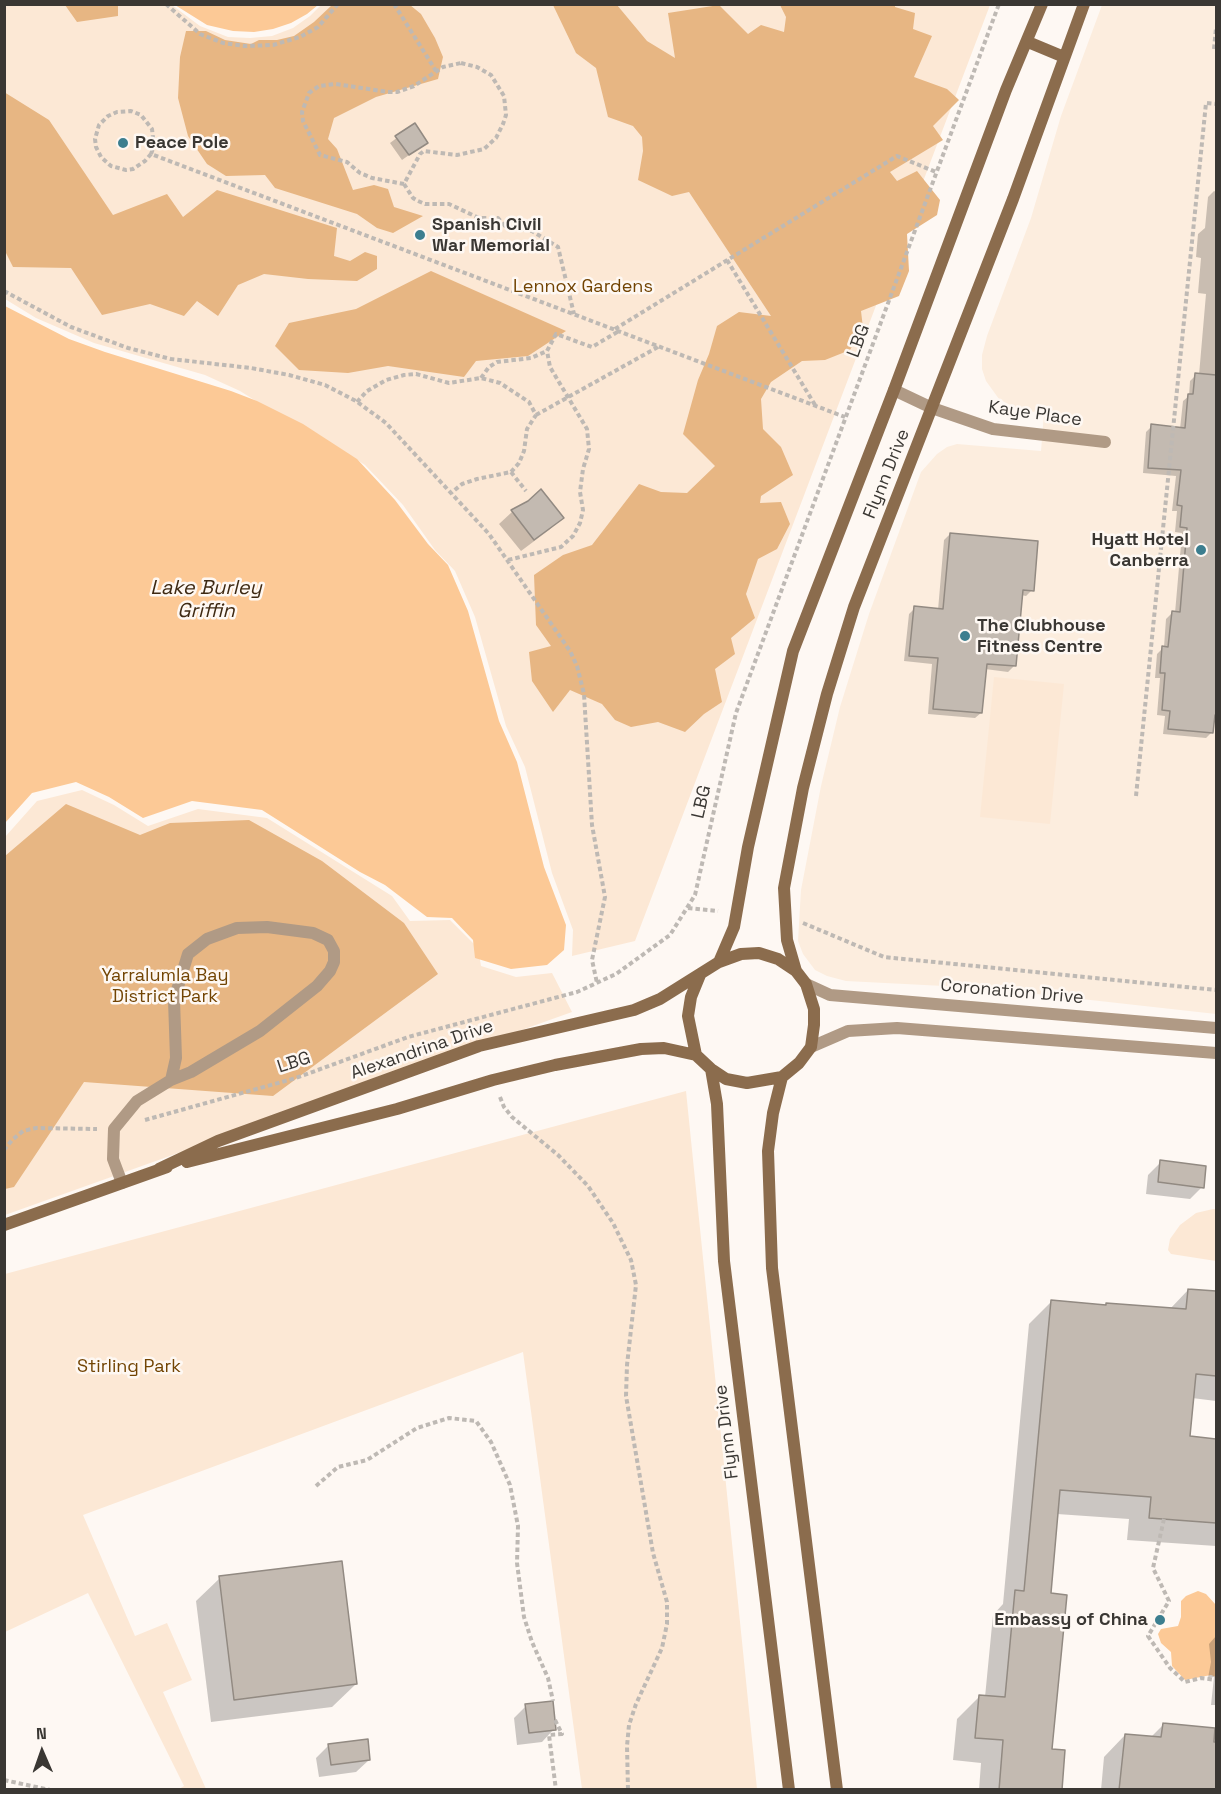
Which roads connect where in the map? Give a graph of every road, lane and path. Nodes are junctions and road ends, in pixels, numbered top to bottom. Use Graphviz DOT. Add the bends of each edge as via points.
graph roads {
  1 [pos="166,4"];
  2 [pos="338,4"];
  3 [pos="394,4"];
  4 [pos="999,4"];
  5 [pos="1042,4"];
  6 [pos="1084,4"];
  7 [pos="1216,28"];
  8 [pos="1028,42"];
  9 [pos="1215,48"];
  10 [pos="1064,57"];
  11 [pos="436,71"];
  12 [pos="1216,104"];
  13 [pos="151,154"];
  14 [pos="936,172"];
  15 [pos="404,184"];
  16 [pos="727,260"];
  17 [pos="4,291"];
  18 [pos="574,314"];
  19 [pos="617,330"];
  20 [pos="659,346"];
  21 [pos="547,351"];
  22 [pos="481,378"];
  23 [pos="894,390"];
  24 [pos="568,397"];
  25 [pos="357,402"];
  26 [pos="815,405"];
  27 [pos="932,408"];
  28 [pos="536,415"];
  29 [pos="846,417"];
  30 [pos="1105,442"];
  31 [pos="511,472"];
  32 [pos="526,491"];
  33 [pos="450,493"];
  34 [pos="508,560"];
  35 [pos="1136,796"];
  36 [pos="804,923"];
  37 [pos="719,962"];
  38 [pos="796,971"];
  39 [pos="700,975"];
  40 [pos="597,983"];
  41 [pos="806,984"];
  42 [pos="1216,990"];
  43 [pos="1216,1028"];
  44 [pos="811,1047"];
  45 [pos="1216,1053"];
  46 [pos="696,1055"];
  47 [pos="711,1070"];
  48 [pos="782,1077"];
  49 [pos="171,1080"];
  50 [pos="504,1107"];
  51 [pos="114,1129"];
  52 [pos="4,1150"];
  53 [pos="159,1169"];
  54 [pos="122,1183"];
  55 [pos="4,1225"];
  56 [pos="316,1486"];
  57 [pos="1164,1519"];
  58 [pos="1216,1680"];
  59 [pos="553,1701"];
  60 [pos="555,1720"];
  61 [pos="4,1780"];
  62 [pos="50,1790"];
  63 [pos="555,1790"];
  64 [pos="628,1790"];
  65 [pos="789,1790"];
  66 [pos="837,1790"];
  1 -- 2 [label="path" via="200,34 245,46 273,45 300,37 318,27"];
  3 -- 11 [label="path"];
  4 -- 14 [label="path, LBG"];
  5 -- 8 [label="main road, Flynn Drive"];
  6 -- 10 [label="main road, Flynn Drive"];
  7 -- 9 [label="path"];
  8 -- 10 [label="main road"];
  8 -- 23 [label="main road, Flynn Drive" via="1006,90"];
  10 -- 27 [label="main road, Flynn Drive"];
  11 -- 15 [label="path" via="461,63 491,75 504,96 506,115 496,138 484,149 457,155 424,151"];
  11 -- 15 [label="path" via="397,92 336,84 319,86 309,93 304,104 303,121 320,155 338,158 372,178"];
  12 -- 35 [label="path" via="1206,103"];
  13 -- 13 [label="path" via="133,169 111,166 96,147 99,125 117,112 141,115 152,129"];
  13 -- 18 [label="path"];
  14 -- 16 [label="path" via="897,156"];
  14 -- 29 [label="path, LBG"];
  15 -- 18 [label="path" via="412,198 425,204 449,204 479,219 498,218 505,226 532,231 558,247"];
  16 -- 19 [label="path"];
  16 -- 26 [label="path"];
  17 -- 25 [label="path" via="70,327 128,348 171,360 289,375 325,385"];
  18 -- 19 [label="path"];
  19 -- 20 [label="path"];
  19 -- 21 [label="path" via="592,347 556,334"];
  20 -- 24 [label="path"];
  20 -- 26 [label="path"];
  21 -- 22 [label="path" via="531,358 497,362"];
  21 -- 24 [label="path" via="550,367"];
  22 -- 25 [label="path" via="449,383 416,374 404,375 386,380"];
  22 -- 28 [label="path" via="515,391 529,402"];
  23 -- 27 [label="street, Kaye Place"];
  23 -- 37 [label="main road, Flynn Drive" via="793,651 748,847 734,927"];
  24 -- 28 [label="path"];
  24 -- 34 [label="path" via="587,429 589,449 580,492 580,523 561,547"];
  25 -- 33 [label="path" via="386,423"];
  26 -- 29 [label="path"];
  27 -- 30 [label="street, Kaye Place" via="993,429"];
  27 -- 38 [label="main road, Flynn Drive" via="854,607 804,788 784,888 787,940"];
  28 -- 31 [label="path" via="527,429 519,464"];
  29 -- 40 [label="path, LBG" via="736,713 695,895 670,935"];
  31 -- 32 [label="path"];
  31 -- 33 [label="path" via="462,484"];
  33 -- 34 [label="path"];
  34 -- 40 [label="path" via="570,651 584,694 592,825 605,897 592,960"];
  36 -- 42 [label="path" via="884,957"];
  37 -- 38 [label="main road" via="759,953"];
  37 -- 39 [label="main road"];
  38 -- 41 [label="main road"];
  39 -- 46 [label="main road" via="688,1016"];
  39 -- 53 [label="main road, Alexandrina Drive" via="634,1010 479,1046 218,1141"];
  40 -- 51 [label="path, LBG" via="577,992 408,1037 296,1078"];
  41 -- 43 [label="street, Coronation Drive" via="830,995"];
  41 -- 44 [label="main road" via="814,1010"];
  44 -- 45 [label="street" via="848,1031 897,1028"];
  44 -- 48 [label="main road" via="800,1063"];
  46 -- 47 [label="main road"];
  46 -- 53 [label="main road, Alexandrina Drive" via="664,1048 641,1049 555,1065"];
  47 -- 48 [label="main road" via="726,1079 747,1083"];
  47 -- 65 [label="main road, Flynn Drive" via="717,1104 724,1261"];
  48 -- 66 [label="main road" via="768,1151 772,1268"];
  49 -- 49 [label="street" via="260,1030 316,986 334,962 328,940 313,933 237,928 207,939 188,954 174,1000 176,1058"];
  49 -- 51 [label="street" via="138,1101"];
  50 -- 64 [label="path" via="588,1186 631,1260 636,1285 626,1396 653,1553 667,1602 668,1624 662,1648 629,1725"];
  51 -- 52 [label="path, LBG" via="36,1128 23,1131"];
  51 -- 54 [label="street" via="113,1160"];
  53 -- 54 [label="main road, Alexandrina Drive"];
  54 -- 55 [label="main road, Alexandrina Drive"];
  56 -- 59 [label="path" via="338,1467 367,1460 417,1428 449,1418 476,1421 491,1442 510,1485 518,1526 517,1563 524,1617"];
  57 -- 58 [label="path" via="1154,1568 1169,1601 1148,1636 1185,1682"];
  60 -- 63 [label="path" via="562,1734 549,1735"];
  61 -- 62 [label="path"];
}
